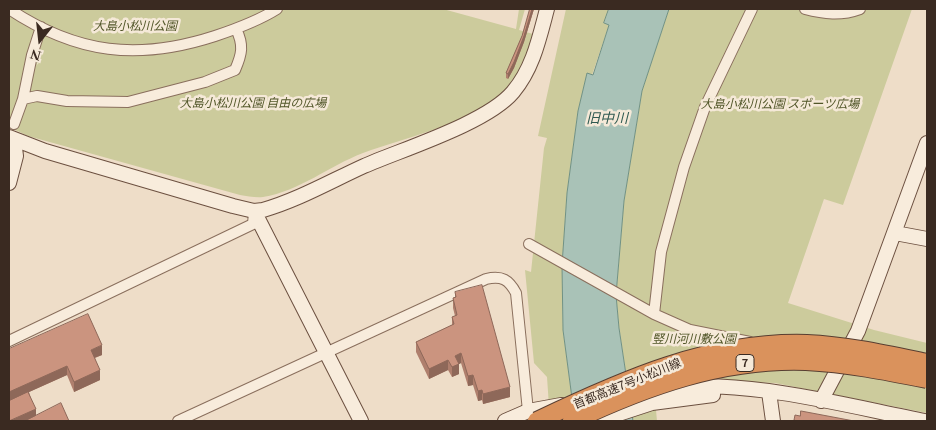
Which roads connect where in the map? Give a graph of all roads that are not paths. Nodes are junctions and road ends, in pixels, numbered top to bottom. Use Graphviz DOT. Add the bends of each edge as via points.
graph roads {
  1 [pos="9,9"];
  2 [pos="277,9"];
  3 [pos="547,9"];
  4 [pos="752,9"];
  5 [pos="805,9"];
  6 [pos="860,9"];
  7 [pos="41,27"];
  8 [pos="236,29"];
  9 [pos="23,99"];
  10 [pos="11,136"];
  11 [pos="927,143"];
  12 [pos="9,183"];
  13 [pos="254,211"];
  14 [pos="895,233"];
  15 [pos="927,239"];
  16 [pos="529,244"];
  17 [pos="654,314"];
  18 [pos="9,341"];
  19 [pos="326,352"];
  20 [pos="826,355"];
  21 [pos="927,363"];
  22 [pos="927,379"];
  23 [pos="769,392"];
  24 [pos="670,394"];
  25 [pos="821,401"];
  26 [pos="532,416"];
  27 [pos="178,421"];
  28 [pos="361,421"];
  29 [pos="505,421"];
  30 [pos="572,421"];
  31 [pos="597,421"];
  32 [pos="773,421"];
  33 [pos="925,421"];
  1 -- 7 [label="street"];
  2 -- 8 [label="street"];
  3 -- 13 [label="street" via="530,67 499,105 463,124 270,208"];
  4 -- 17 [label="street" via="705,107 684,167 661,252"];
  5 -- 6 [label="street" via="822,14 846,14"];
  7 -- 8 [label="street" via="68,40 107,49 150,50 180,47"];
  7 -- 9 [label="street"];
  8 -- 9 [label="street" via="242,40 242,55 235,70 205,82 128,102 67,101 37,96"];
  9 -- 10 [label="street"];
  10 -- 12 [label="street" via="16,156"];
  10 -- 13 [label="street" via="45,151"];
  11 -- 14 [label="street"];
  13 -- 18 [label="street" via="253,224"];
  13 -- 19 [label="street"];
  14 -- 15 [label="street"];
  14 -- 25 [label="street" via="858,331"];
  16 -- 17 [label="street"];
  17 -- 20 [label="street" via="690,330"];
  19 -- 26 [label="street" via="486,279 504,279 510,282 516,293"];
  19 -- 27 [label="street"];
  19 -- 28 [label="street"];
  21 -- 26 [label="highway, 首都高速7号小松川線 / 7, bridge" via="807,344 747,347 687,359"];
  22 -- 30 [label="highway, 首都高速7号小松川線 / 7, bridge" via="846,364 807,361 748,363 668,381"];
  23 -- 24 [label="street" via="726,387"];
  23 -- 25 [label="street"];
  23 -- 32 [label="street"];
  24 -- 26 [label="street, bridge"];
  24 -- 31 [label="street"];
  25 -- 33 [label="street"];
  26 -- 29 [label="street"];
}
